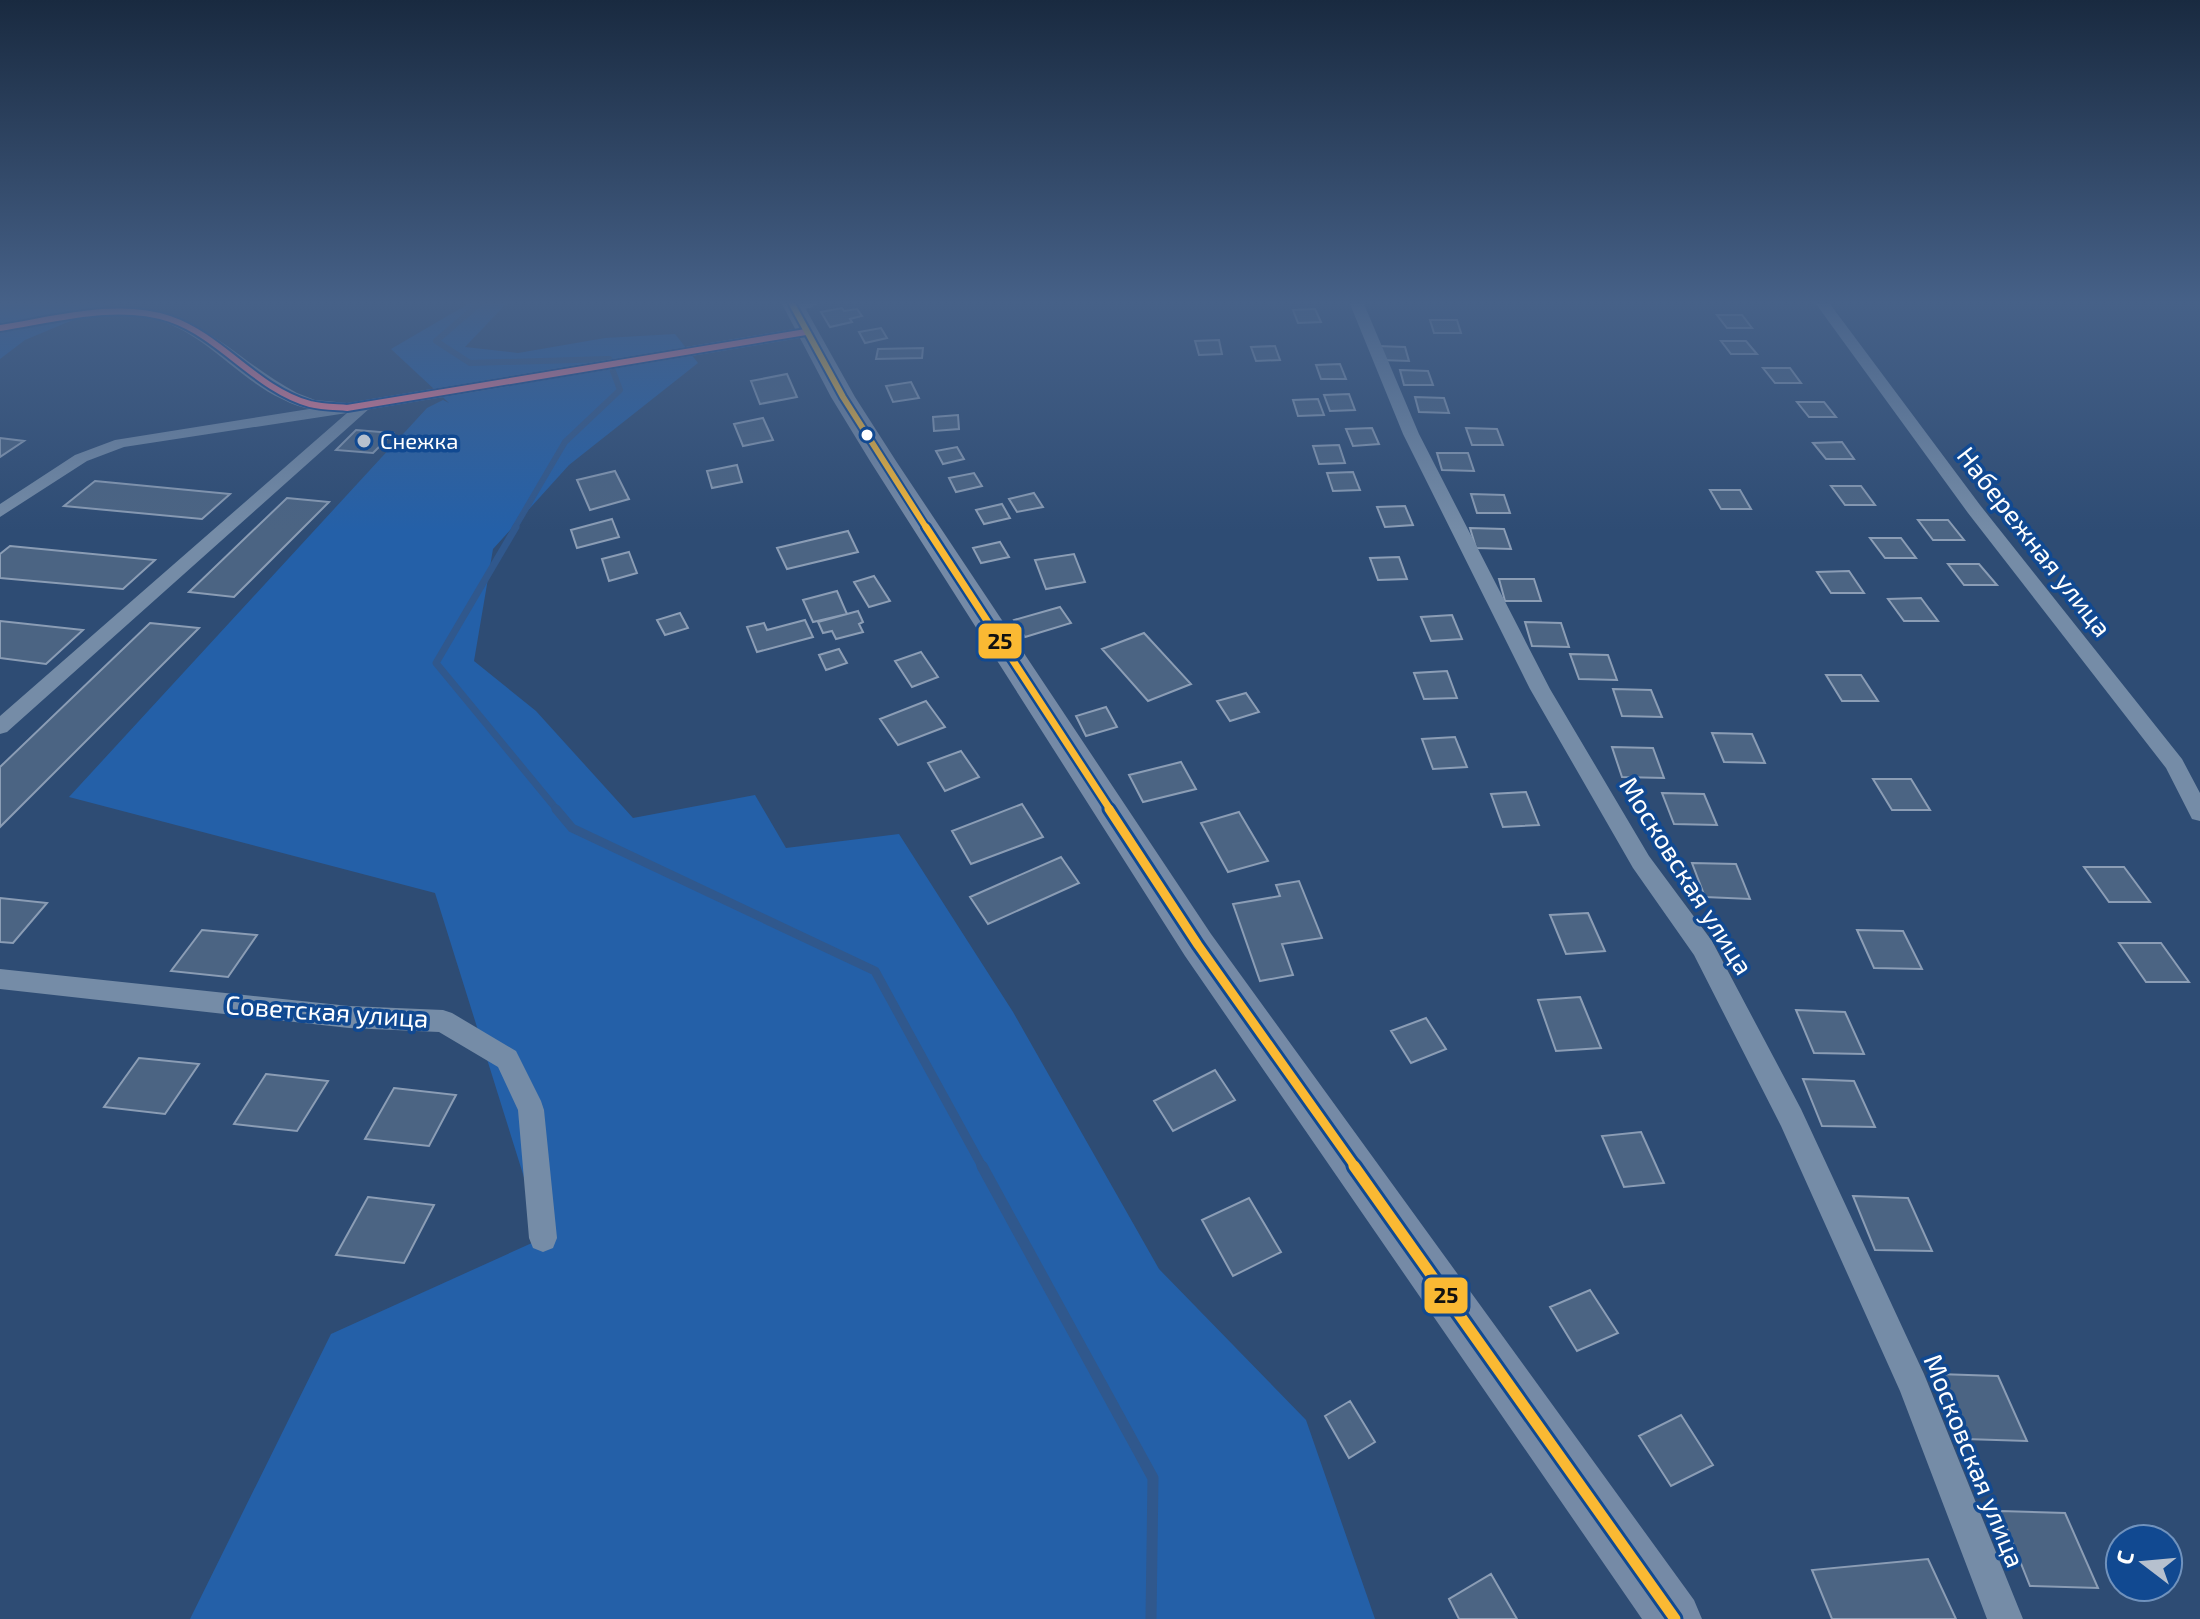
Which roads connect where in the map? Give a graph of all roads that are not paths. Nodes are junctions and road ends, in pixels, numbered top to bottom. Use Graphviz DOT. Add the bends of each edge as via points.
graph roads {
  1 [pos="261,380"];
  2 [pos="484,380"];
  3 [pos="840,380"];
  4 [pos="1388,380"];
  5 [pos="1879,380"];
  6 [pos="356,407"];
  7 [pos="0,512"];
  8 [pos="0,727"];
  9 [pos="2200,813"];
  10 [pos="0,979"];
  11 [pos="543,1238"];
  12 [pos="1675,1619"];
  13 [pos="2005,1619"];
  1 -- 6 [label="street" via="311,404"];
  2 -- 6 [label="street"];
  3 -- 12 [label="main road" via="962,586 1198,945"];
  4 -- 13 [label="street, Московская улица" via="1540,689 1641,862 1703,948 1791,1118 1913,1385"];
  5 -- 9 [label="street, Набережная улица" via="2174,764"];
  6 -- 7 [label="street" via="121,443 81,458"];
  6 -- 8 [label="street"];
  10 -- 11 [label="street, Советская улица" via="349,1017 443,1021 507,1059 531,1110"];
}
